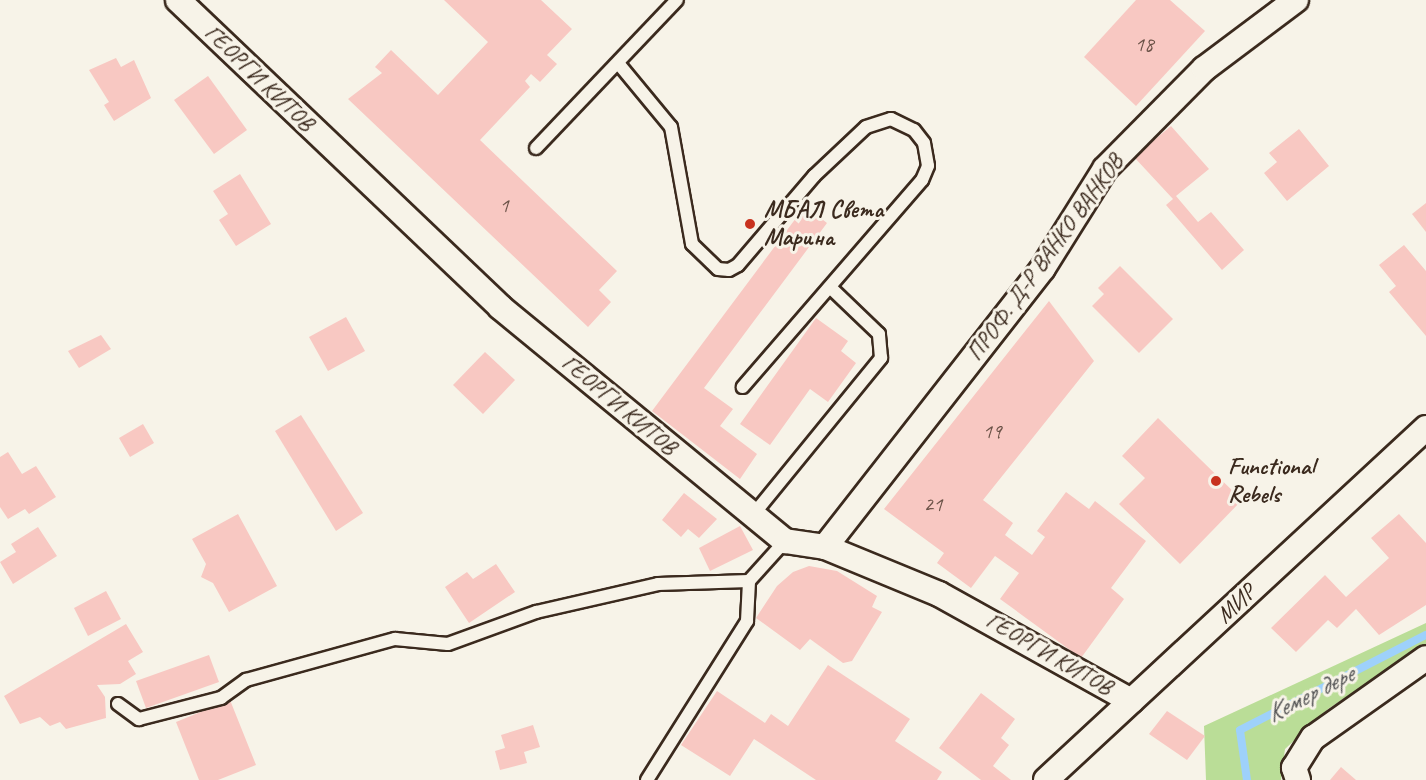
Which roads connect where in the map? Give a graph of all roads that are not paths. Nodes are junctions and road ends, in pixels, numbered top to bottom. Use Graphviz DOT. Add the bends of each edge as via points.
graph roads {
  1 [pos="178,0"];
  2 [pos="677,0"];
  3 [pos="1296,0"];
  4 [pos="618,63"];
  5 [pos="536,148"];
  6 [pos="831,288"];
  7 [pos="743,387"];
  8 [pos="1426,428"];
  9 [pos="753,515"];
  10 [pos="785,541"];
  11 [pos="825,547"];
  12 [pos="749,581"];
  13 [pos="1426,658"];
  14 [pos="1131,701"];
  15 [pos="118,704"];
  16 [pos="647,780"];
  17 [pos="1046,780"];
  18 [pos="1298,780"];
  1 -- 9 [label="street, ГЕОРГИ КИТОВ" via="500,307"];
  2 -- 4 [label="lane"];
  3 -- 11 [label="street, ПРОФ. Д-Р ВАНКО ВАНКОВ" via="1204,69 1104,169 1043,268"];
  4 -- 5 [label="lane"];
  4 -- 6 [label="lane" via="671,127 692,244 718,269 729,270 738,265 814,176 866,127 891,119 914,130 928,154 921,180"];
  6 -- 7 [label="lane"];
  6 -- 9 [label="lane" via="879,334 881,358"];
  8 -- 14 [label="street, МИР"];
  9 -- 10 [label="street, ГЕОРГИ КИТОВ"];
  10 -- 11 [label="street, ГЕОРГИ КИТОВ"];
  10 -- 12 [label="lane"];
  11 -- 14 [label="street, ГЕОРГИ КИТОВ" via="1001,625"];
  12 -- 15 [label="lane" via="657,584 536,612 448,644 395,639 246,680 221,698 139,719"];
  12 -- 16 [label="lane" via="747,621"];
  13 -- 18 [label="street" via="1313,738 1294,768"];
  14 -- 17 [label="street, МИР"];
}
